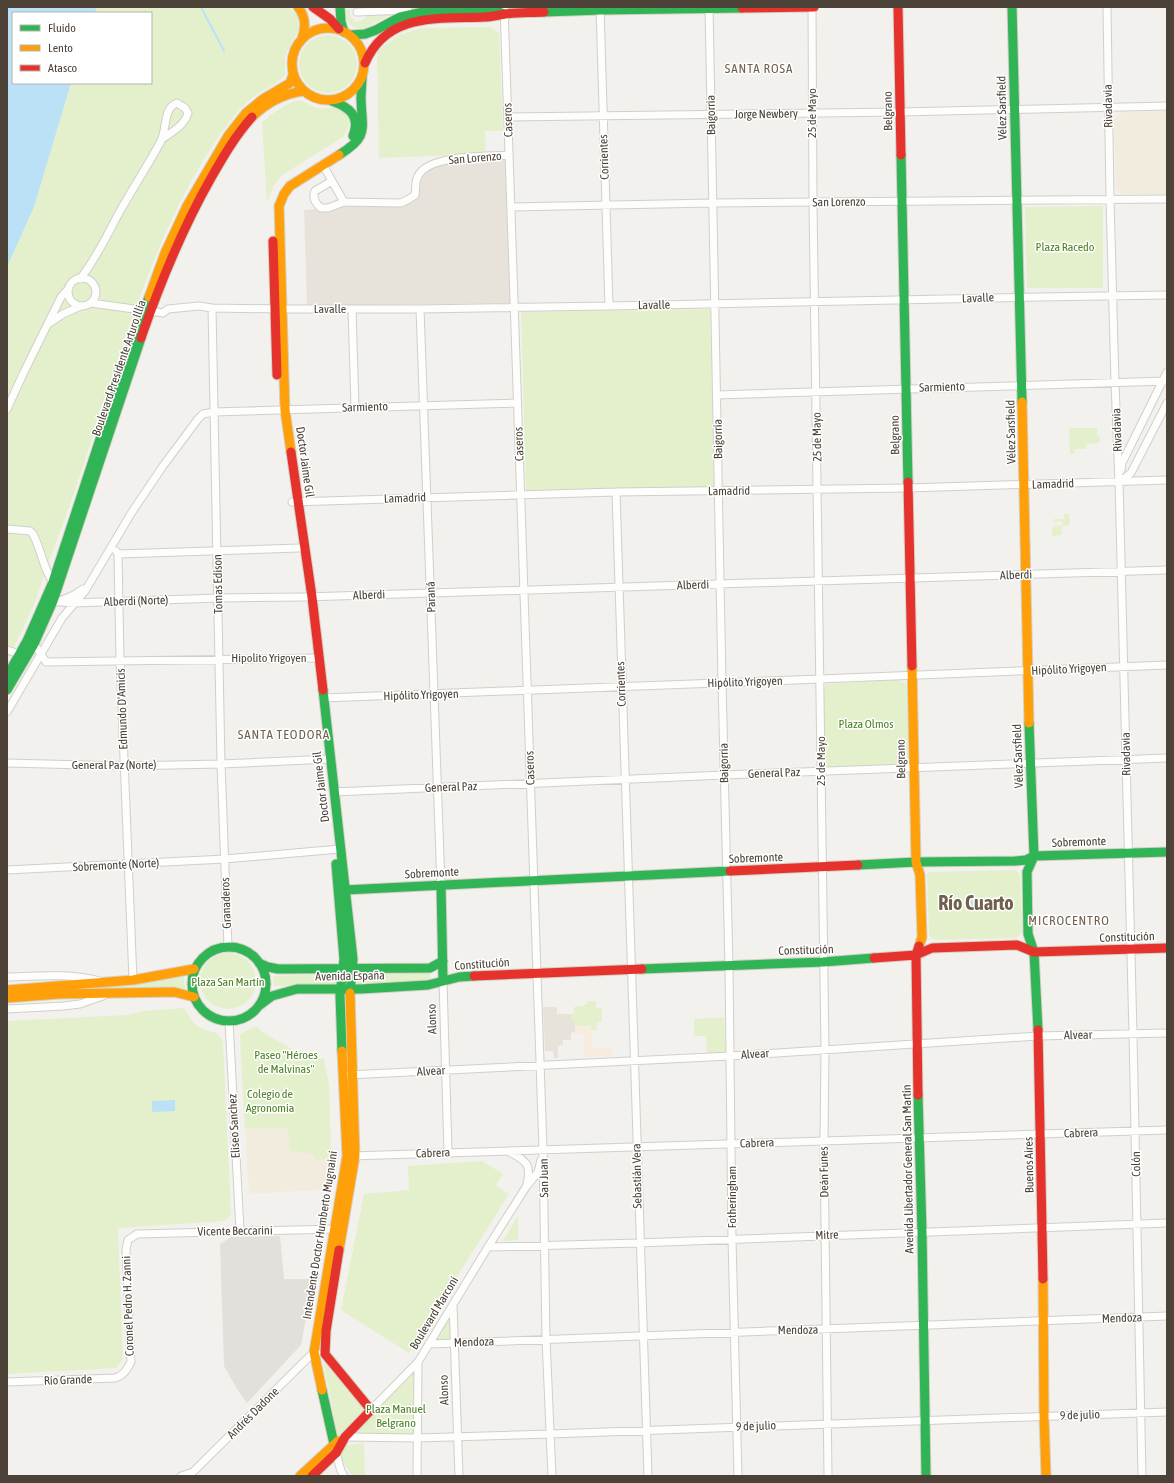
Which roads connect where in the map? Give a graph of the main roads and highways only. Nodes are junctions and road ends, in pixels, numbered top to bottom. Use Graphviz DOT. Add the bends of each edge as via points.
graph roads {
  1 [pos="298,7"];
  2 [pos="313,7"];
  3 [pos="330,7"];
  4 [pos="340,7"];
  5 [pos="813,7"];
  6 [pos="898,7"];
  7 [pos="1012,7"];
  8 [pos="709,8"];
  9 [pos="601,9"];
  10 [pos="504,10"];
  11 [pos="408,11"];
  12 [pos="328,23"];
  13 [pos="345,32"];
  14 [pos="302,39"];
  15 [pos="365,63"];
  16 [pos="293,75"];
  17 [pos="362,77"];
  18 [pos="303,91"];
  19 [pos="332,101"];
  20 [pos="278,309"];
  21 [pos="147,310"];
  22 [pos="295,501"];
  23 [pos="55,585"];
  24 [pos="309,597"];
  25 [pos="30,643"];
  26 [pos="315,658"];
  27 [pos="7,676"];
  28 [pos="7,690"];
  29 [pos="327,760"];
  30 [pos="337,850"];
  31 [pos="1167,852"];
  32 [pos="1034,856"];
  33 [pos="916,862"];
  34 [pos="441,885"];
  35 [pos="345,890"];
  36 [pos="1167,948"];
  37 [pos="1034,952"];
  38 [pos="916,955"];
  39 [pos="442,961"];
  40 [pos="260,963"];
  41 [pos="194,969"];
  42 [pos="348,969"];
  43 [pos="443,981"];
  44 [pos="340,988"];
  45 [pos="350,988"];
  46 [pos="7,990"];
  47 [pos="194,997"];
  48 [pos="7,998"];
  49 [pos="260,1005"];
  50 [pos="347,1075"];
  51 [pos="340,1229"];
  52 [pos="371,1410"];
  53 [pos="335,1448"];
  54 [pos="300,1476"];
  55 [pos="312,1476"];
  56 [pos="926,1476"];
  57 [pos="1046,1476"];
  1 -- 14 [label="main road" via="304,17 305,30"];
  2 -- 12 [label="main road"];
  3 -- 12 [label="main road"];
  4 -- 13 [label="main road"];
  5 -- 8 [label="main road"];
  6 -- 33 [label="main road, Belgrano"];
  7 -- 32 [label="main road, Vélez Sarsfield"];
  8 -- 9 [label="main road"];
  9 -- 10 [label="main road"];
  10 -- 11 [label="main road"];
  10 -- 15 [label="main road" via="494,17 409,22 394,29 377,42"];
  11 -- 13 [label="main road" via="372,32"];
  12 -- 13 [label="main road"];
  12 -- 14 [label="main road"];
  13 -- 15 [label="main road" via="358,43"];
  14 -- 16 [label="main road" via="294,51"];
  15 -- 17 [label="main road"];
  16 -- 18 [label="main road"];
  16 -- 21 [label="main road, Boulevard Presidente Arturo Illia" via="285,87 263,99 246,113 228,136 186,206 165,253"];
  17 -- 19 [label="main road" via="351,93"];
  17 -- 20 [label="main road, Doctor Jaime Gil" via="362,133 353,146 290,186 280,203"];
  18 -- 19 [label="main road" via="317,99"];
  18 -- 21 [label="main road, Boulevard Presidente Arturo Illia" via="290,94 259,111 234,140 193,210"];
  19 -- 20 [label="main road, Doctor Jaime Gil" via="343,104 353,114 356,131 347,142 286,181 276,194 272,209"];
  20 -- 22 [label="main road, Doctor Jaime Gil" via="282,410"];
  21 -- 23 [label="main road, Boulevard Presidente Arturo Illia"];
  22 -- 24 [label="main road, Doctor Jaime Gil"];
  22 -- 24 [label="main road, Doctor Jaime Gil" via="299,548"];
  23 -- 25 [label="main road, Boulevard Presidente Arturo Illia"];
  23 -- 25 [label="main road, Boulevard Presidente Arturo Illia" via="56,601"];
  24 -- 26 [label="main road, Doctor Jaime Gil"];
  25 -- 27 [label="main road, Boulevard Presidente Arturo Illia"];
  25 -- 28 [label="main road, Boulevard Presidente Arturo Illia"];
  26 -- 29 [label="main road, Doctor Jaime Gil"];
  26 -- 29 [label="main road, Doctor Jaime Gil" via="323,698"];
  29 -- 30 [label="main road, Doctor Jaime Gil"];
  29 -- 30 [label="main road, Doctor Jaime Gil" via="334,792"];
  30 -- 35 [label="main road, Doctor Jaime Gil"];
  30 -- 42 [label="main road, Intendente Doctor Humberto Mugnaini" via="344,959"];
  31 -- 32 [label="main road, Sobremonte"];
  32 -- 33 [label="main road, Sobremonte" via="1015,861"];
  32 -- 37 [label="main road, Buenos Aires" via="1027,872 1028,934"];
  33 -- 34 [label="main road, Sobremonte"];
  33 -- 38 [label="main road, Avenida Libertador General San Martín" via="920,875 922,937"];
  34 -- 35 [label="main road, Sobremonte"];
  34 -- 39 [label="main road, Alonso"];
  35 -- 42 [label="main road, Intendente Doctor Humberto Mugnaini" via="353,959"];
  36 -- 37 [label="main road, Constitución"];
  37 -- 38 [label="main road, Constitución" via="1017,945 932,948"];
  37 -- 57 [label="main road, Buenos Aires" via="1038,1036"];
  38 -- 43 [label="main road, Constitución" via="823,962 464,976"];
  38 -- 56 [label="main road, Avenida Libertador General San Martín"];
  39 -- 42 [label="main road, Avenida España" via="430,968"];
  39 -- 43 [label="main road, Alonso"];
  40 -- 41 [label="main road" via="240,948 228,947 206,954"];
  40 -- 42 [label="main road, Avenida España" via="278,969"];
  40 -- 49 [label="main road" via="266,984"];
  41 -- 46 [label="main road" via="133,980"];
  41 -- 47 [label="main road" via="191,986"];
  42 -- 44 [label="main road, Intendente Doctor Humberto Mugnaini"];
  42 -- 45 [label="main road, Intendente Doctor Humberto Mugnaini"];
  43 -- 45 [label="main road, Avenida España" via="428,985"];
  44 -- 45 [label="main road, Avenida España"];
  44 -- 49 [label="main road, Avenida España" via="297,989 272,996"];
  44 -- 50 [label="main road, Intendente Doctor Humberto Mugnaini"];
  45 -- 50 [label="main road, Intendente Doctor Humberto Mugnaini"];
  47 -- 48 [label="main road" via="174,992 59,994"];
  47 -- 49 [label="main road" via="208,1015 229,1022 252,1014"];
  50 -- 51 [label="main road, Intendente Doctor Humberto Mugnaini" via="351,1156"];
  51 -- 52 [label="main road, Intendente Doctor Humberto Mugnaini" via="325,1354"];
  51 -- 53 [label="main road, Intendente Doctor Humberto Mugnaini" via="314,1352"];
  52 -- 53 [label="main road, Boulevard Marconi"];
  53 -- 54 [label="main road, Boulevard Marconi"];
  53 -- 55 [label="main road, Boulevard Marconi"];
}
